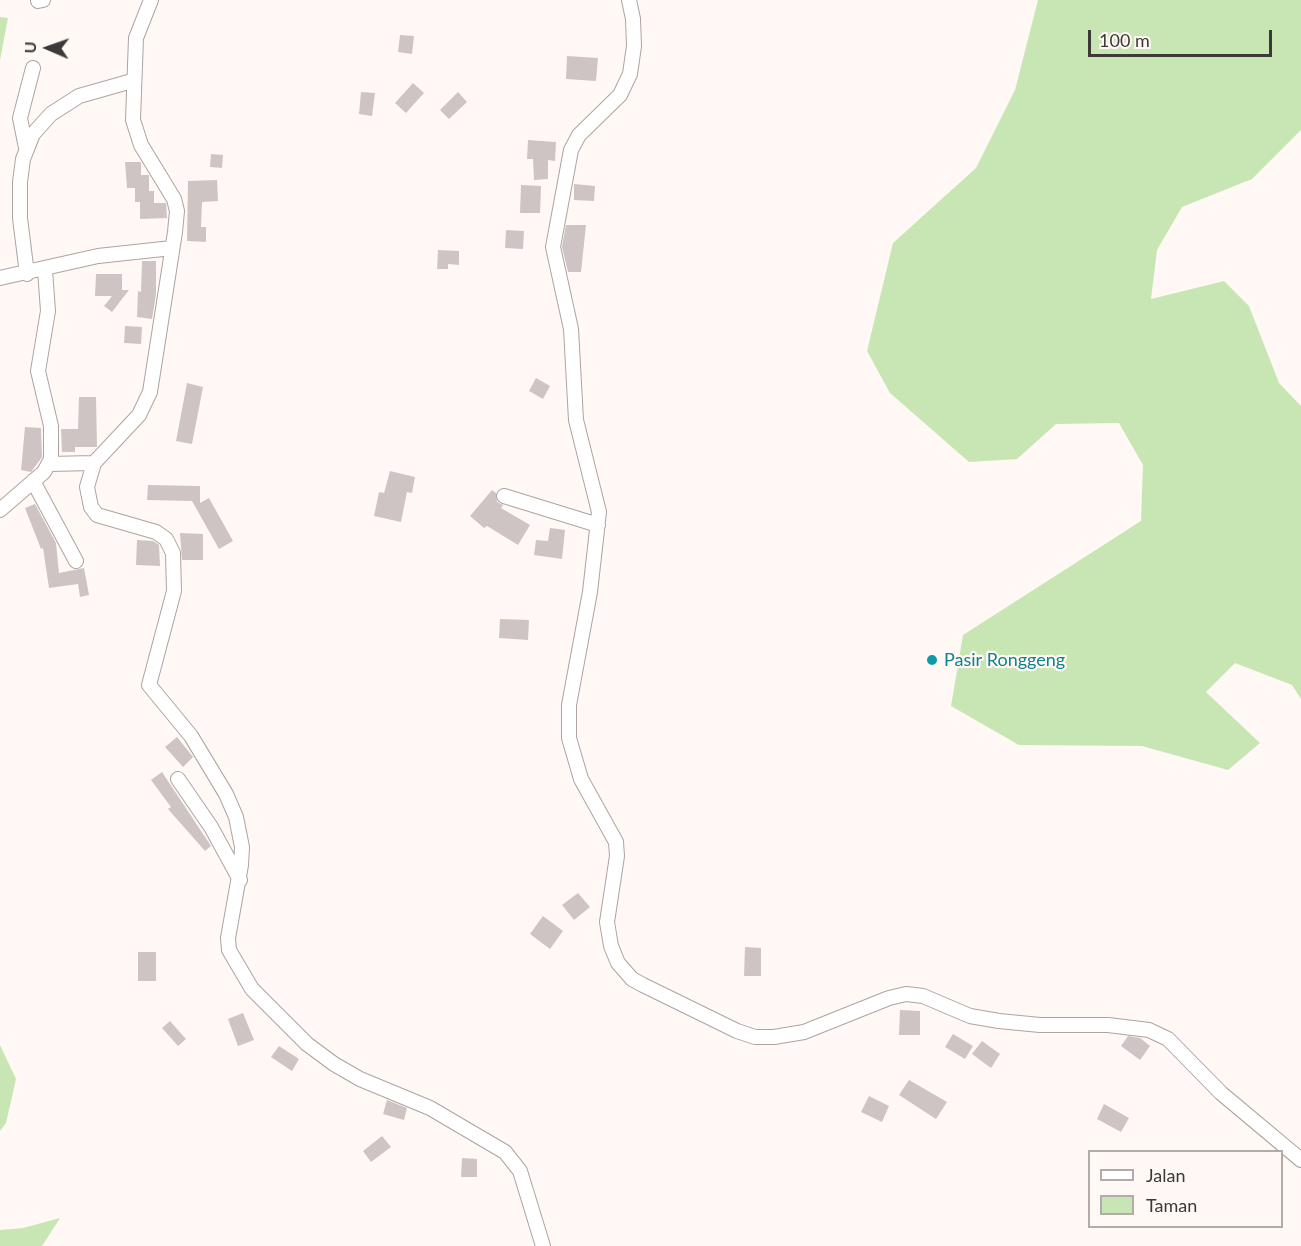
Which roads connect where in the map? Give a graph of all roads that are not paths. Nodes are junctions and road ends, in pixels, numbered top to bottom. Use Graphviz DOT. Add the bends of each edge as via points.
graph roads {
  1 [pos="150,0"];
  2 [pos="628,0"];
  3 [pos="33,68"];
  4 [pos="132,81"];
  5 [pos="26,148"];
  6 [pos="172,248"];
  7 [pos="45,270"];
  8 [pos="27,274"];
  9 [pos="0,278"];
  10 [pos="94,463"];
  11 [pos="49,464"];
  12 [pos="33,481"];
  13 [pos="504,496"];
  14 [pos="0,510"];
  15 [pos="598,525"];
  16 [pos="76,561"];
  17 [pos="178,779"];
  18 [pos="240,880"];
  19 [pos="1301,1160"];
  20 [pos="543,1246"];
  1 -- 4 [label="street" via="137,31"];
  2 -- 15 [label="street" via="634,38 630,74 620,95 575,142 554,238 555,260 571,329 576,420 597,496"];
  3 -- 5 [label="street" via="20,118"];
  4 -- 5 [label="street" via="79,96 63,105 41,124"];
  4 -- 6 [label="street" via="134,129 176,207"];
  5 -- 8 [label="street" via="20,182 20,218"];
  6 -- 7 [label="street" via="98,256"];
  6 -- 10 [label="street" via="150,392 139,415"];
  7 -- 8 [label="street"];
  7 -- 11 [label="street" via="48,311 38,371 51,426"];
  8 -- 9 [label="street"];
  10 -- 11 [label="street"];
  10 -- 18 [label="street" via="87,487 97,515 156,532 171,548 174,591 148,685 180,720 226,794 239,830"];
  11 -- 12 [label="street"];
  12 -- 14 [label="street"];
  12 -- 16 [label="street"];
  13 -- 15 [label="street"];
  15 -- 19 [label="street" via="568,720 575,765 616,842 608,935 618,963 632,979 737,1031 755,1036 804,1032 889,998 915,994 983,1019 1149,1030 1168,1039 1221,1093"];
  17 -- 18 [label="street" via="211,827"];
  18 -- 20 [label="street" via="228,942 235,963 252,989 307,1044 344,1071 429,1108 505,1152 520,1171"];
}
